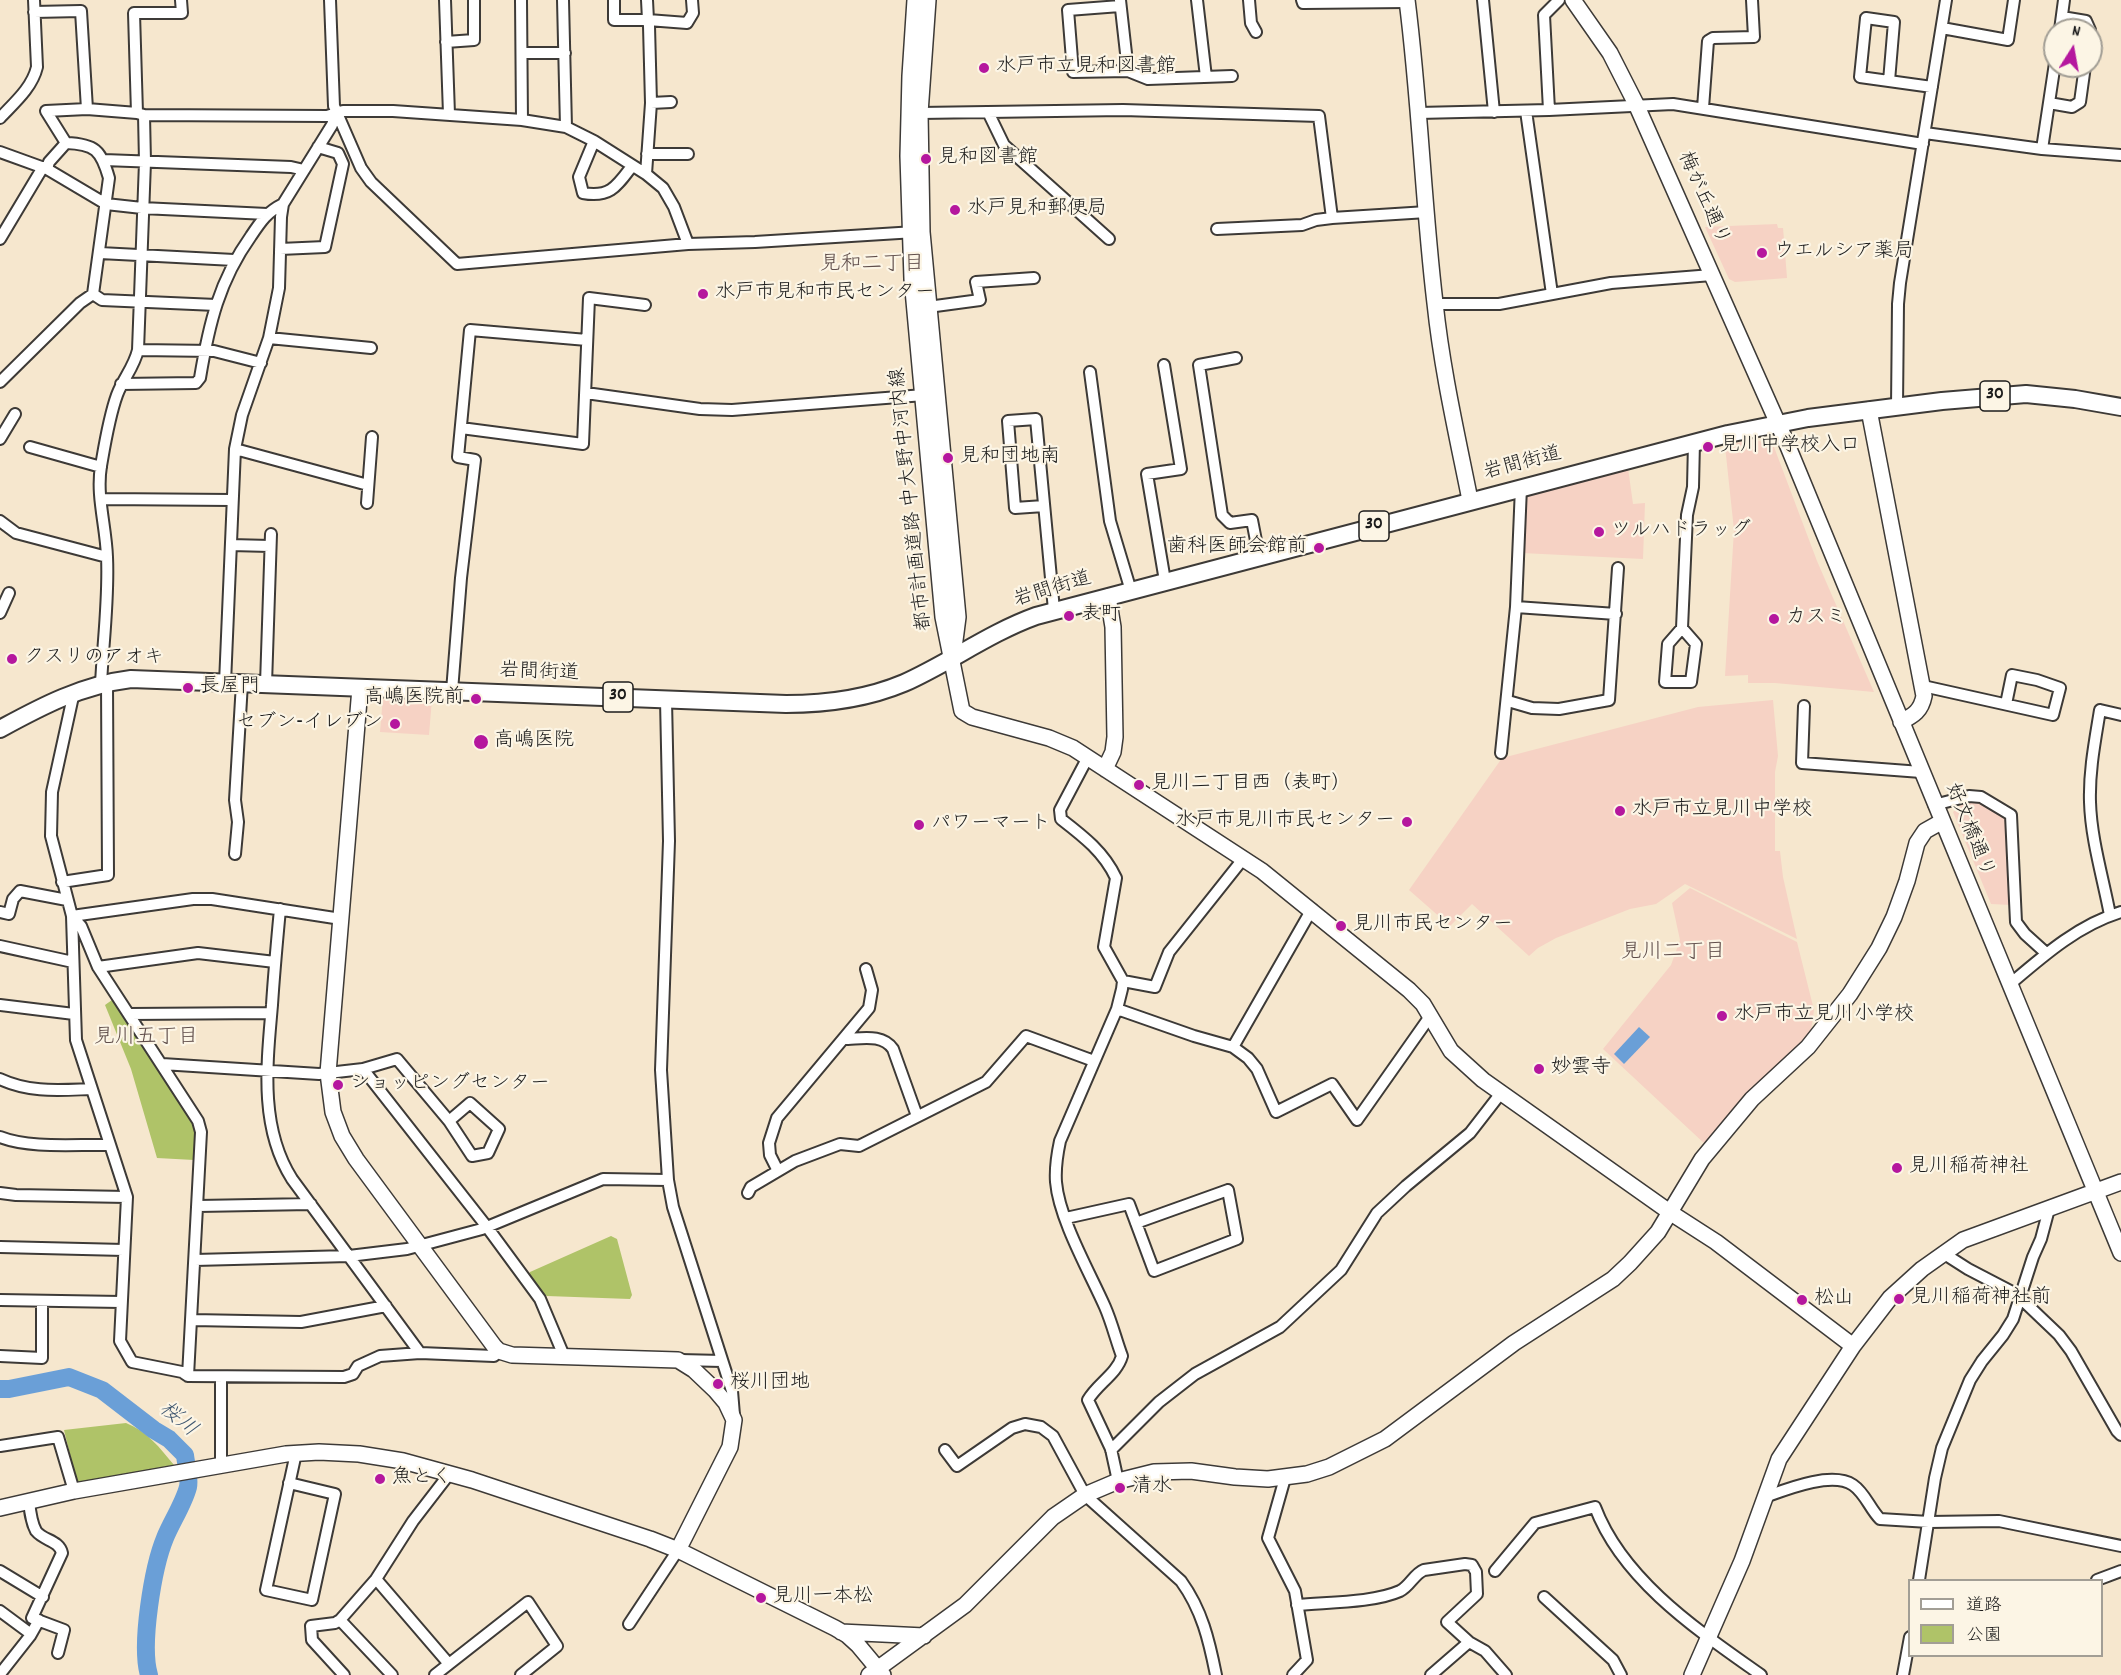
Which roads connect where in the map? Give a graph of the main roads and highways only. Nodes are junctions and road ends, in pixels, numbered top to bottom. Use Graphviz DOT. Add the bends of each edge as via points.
graph roads {
  1 [pos="2121,407"];
  2 [pos="0,729"];
  1 -- 2 [label="main road, 岩間街道 / 30" via="2026,394 1778,423 1694,442 1054,610 1002,629 904,682 850,700 806,704 666,700 143,679 104,683 74,692"];
}
